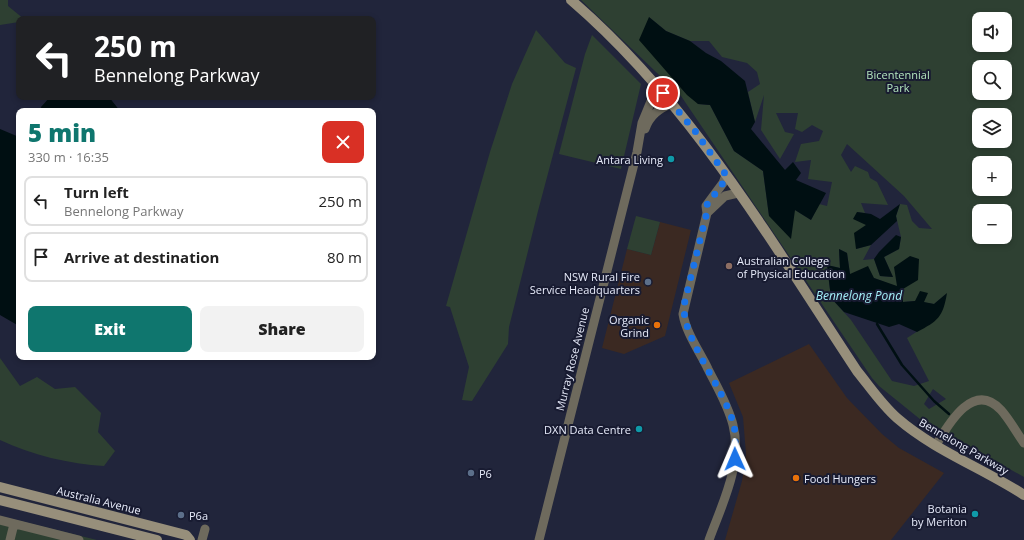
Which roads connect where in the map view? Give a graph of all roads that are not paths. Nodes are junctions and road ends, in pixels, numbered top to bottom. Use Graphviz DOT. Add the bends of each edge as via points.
graph roads {
  1 [pos="571,0"];
  2 [pos="655,82"];
  3 [pos="672,103"];
  4 [pos="640,137"];
  5 [pos="726,175"];
  6 [pos="738,193"];
  7 [pos="707,212"];
  8 [pos="1024,443"];
  9 [pos="936,445"];
  10 [pos="0,487"];
  11 [pos="1024,495"];
  12 [pos="0,500"];
  13 [pos="0,520"];
  14 [pos="14,524"];
  15 [pos="204,529"];
  16 [pos="10,540"];
  17 [pos="80,540"];
  18 [pos="157,540"];
  19 [pos="190,540"];
  20 [pos="202,540"];
  21 [pos="539,540"];
  22 [pos="709,540"];
  1 -- 2 [label="street, Bennelong Parkway"];
  2 -- 3 [label="street, Bennelong Parkway"];
  2 -- 4 [label="street, Murray Rose Avenue" via="654,94 642,123"];
  3 -- 4 [label="street, Murray Rose Avenue" via="652,116"];
  3 -- 5 [label="street, Bennelong Parkway"];
  4 -- 21 [label="street, Murray Rose Avenue"];
  5 -- 6 [label="street, Bennelong Parkway"];
  5 -- 7 [label="street" via="706,206"];
  6 -- 7 [label="street" via="725,196"];
  6 -- 9 [label="street, Bennelong Parkway" via="862,377 896,417"];
  7 -- 22 [label="street" via="684,305 684,319 727,407 734,426 735,444 732,475"];
  8 -- 9 [label="street" via="1000,409 979,401 971,402 959,410"];
  9 -- 11 [label="street, Bennelong Parkway"];
  10 -- 19 [label="street, Australia Avenue" via="179,533 186,535"];
  12 -- 18 [label="street"];
  13 -- 14 [label="street"];
  14 -- 16 [label="street"];
  14 -- 17 [label="street"];
  15 -- 20 [label="street"];
}
